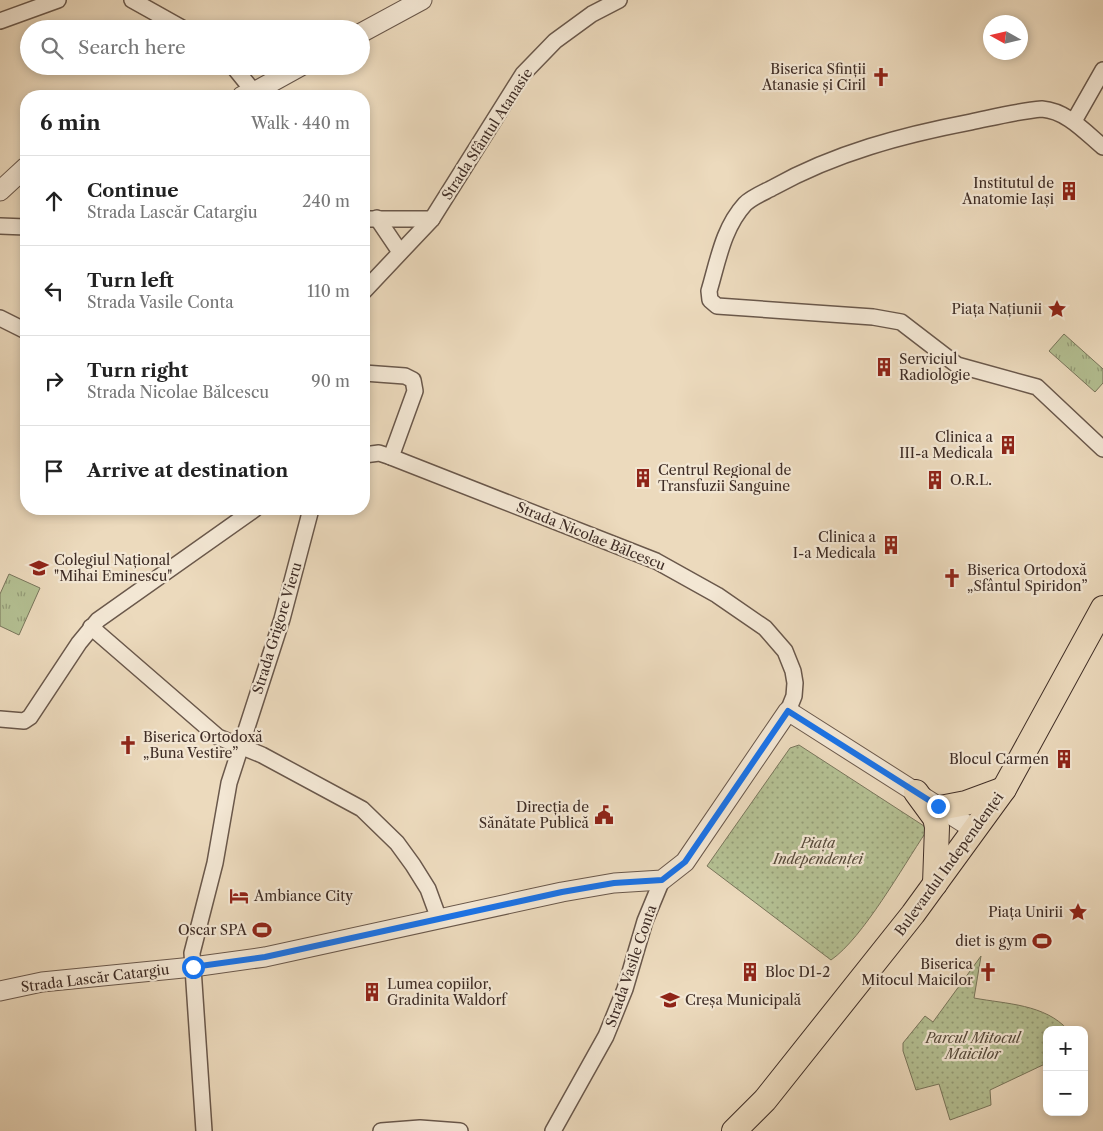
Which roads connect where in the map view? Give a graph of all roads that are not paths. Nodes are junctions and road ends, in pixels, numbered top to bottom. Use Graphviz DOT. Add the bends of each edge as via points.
graph roads {
  1 [pos="58,0"];
  2 [pos="132,0"];
  3 [pos="422,0"];
  4 [pos="619,0"];
  5 [pos="168,20"];
  6 [pos="0,21"];
  7 [pos="370,28"];
  8 [pos="1103,70"];
  9 [pos="238,75"];
  10 [pos="284,75"];
  11 [pos="246,90"];
  12 [pos="256,90"];
  13 [pos="1074,121"];
  14 [pos="1103,147"];
  15 [pos="20,172"];
  16 [pos="0,191"];
  17 [pos="370,218"];
  18 [pos="432,219"];
  19 [pos="0,226"];
  20 [pos="20,227"];
  21 [pos="400,252"];
  22 [pos="370,284"];
  23 [pos="0,318"];
  24 [pos="20,329"];
  25 [pos="370,373"];
  26 [pos="1103,450"];
  27 [pos="370,454"];
  28 [pos="391,457"];
  29 [pos="247,515"];
  30 [pos="309,515"];
  31 [pos="1103,608"];
  32 [pos="91,627"];
  33 [pos="788,711"];
  34 [pos="0,719"];
  35 [pos="240,746"];
  36 [pos="1004,789"];
  37 [pos="916,792"];
  38 [pos="940,808"];
  39 [pos="975,830"];
  40 [pos="662,880"];
  41 [pos="935,884"];
  42 [pos="439,919"];
  43 [pos="193,967"];
  44 [pos="0,991"];
  45 [pos="739,1130"];
  46 [pos="204,1131"];
  47 [pos="381,1131"];
  48 [pos="460,1131"];
  49 [pos="554,1131"];
  1 -- 6 [label="street"];
  2 -- 5 [label="street"];
  3 -- 7 [label="street"];
  4 -- 18 [label="street, Strada Sfântul Atanasie" via="592,14 555,41 523,74"];
  8 -- 13 [label="street"];
  9 -- 11 [label="street"];
  10 -- 12 [label="street"];
  13 -- 14 [label="street"];
  13 -- 26 [label="street" via="1049,110 1030,110 884,142 794,176 749,201 733,220 709,291 710,300 717,306 902,322 957,365 1037,387"];
  15 -- 16 [label="street"];
  17 -- 18 [label="street"];
  17 -- 21 [label="street"];
  18 -- 21 [label="street, Strada Sfântul Atanasie"];
  19 -- 20 [label="street"];
  21 -- 22 [label="street, Strada Sfântul Atanasie"];
  23 -- 24 [label="street"];
  25 -- 28 [label="street" via="405,376 414,380 415,391"];
  27 -- 28 [label="street, Strada Nicolae Bălcescu"];
  28 -- 33 [label="street, Strada Nicolae Bălcescu" via="656,561 717,595 765,628 785,651 795,683"];
  29 -- 32 [label="street"];
  30 -- 35 [label="street, Strada Grigore Vieru" via="282,619"];
  31 -- 36 [label="main road, Bulevardul Independenței"];
  32 -- 34 [label="street" via="30,717 24,721"];
  32 -- 35 [label="street" via="218,737"];
  33 -- 37 [label="street"];
  33 -- 40 [label="street, Strada Vasile Conta" via="685,862"];
  35 -- 42 [label="street" via="362,809 397,842 428,889"];
  35 -- 43 [label="street, Strada Grigore Vieru" via="192,953"];
  36 -- 38 [label="main road" via="966,803"];
  36 -- 39 [label="main road, Bulevardul Independenței"];
  37 -- 38 [label="street"];
  37 -- 41 [label="main road" via="938,827"];
  38 -- 39 [label="street"];
  39 -- 41 [label="main road, Bulevardul Independenței"];
  40 -- 42 [label="street, Strada Lascăr Catargiu" via="597,886"];
  40 -- 49 [label="street, Strada Vasile Conta" via="644,921 625,989 606,1036"];
  41 -- 45 [label="main road, Bulevardul Independenței"];
  42 -- 43 [label="street, Strada Lascăr Catargiu" via="265,957"];
  43 -- 44 [label="street, Strada Lascăr Catargiu" via="42,982"];
  43 -- 46 [label="street, Strada Grigore Vieru"];
  47 -- 48 [label="street" via="420,1128"];
}
